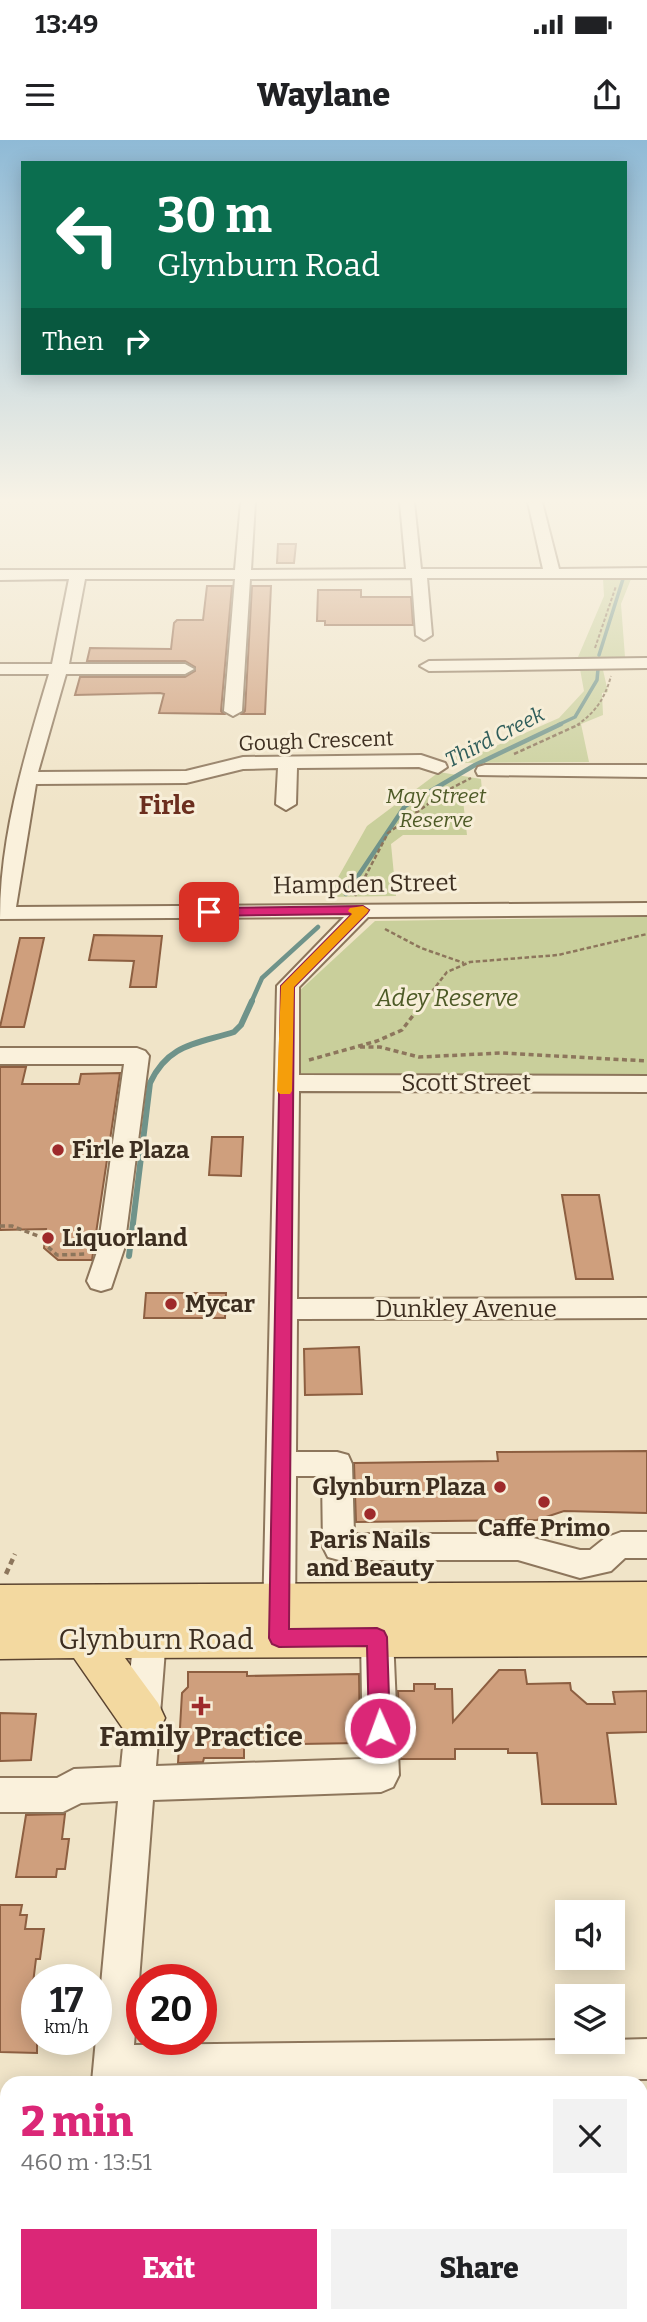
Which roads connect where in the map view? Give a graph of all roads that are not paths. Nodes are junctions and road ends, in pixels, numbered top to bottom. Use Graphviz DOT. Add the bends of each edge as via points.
graph roads {
  1 [pos="72,604"];
  2 [pos="240,604"];
  3 [pos="420,604"];
  4 [pos="424,635"];
  5 [pos="647,663"];
  6 [pos="438,665"];
  7 [pos="0,669"];
  8 [pos="58,669"];
  9 [pos="185,669"];
  10 [pos="233,711"];
  11 [pos="288,763"];
  12 [pos="438,767"];
  13 [pos="485,771"];
  14 [pos="647,771"];
  15 [pos="27,778"];
  16 [pos="286,804"];
  17 [pos="647,909"];
  18 [pos="356,911"];
  19 [pos="2,913"];
  20 [pos="0,1056"];
  21 [pos="285,1072"];
  22 [pos="647,1084"];
  23 [pos="95,1273"];
  24 [pos="647,1308"];
  25 [pos="284,1310"];
  26 [pos="281,1464"];
  27 [pos="647,1545"];
  28 [pos="1,1594"];
  29 [pos="647,1601"];
  30 [pos="279,1620"];
  31 [pos="151,1621"];
  32 [pos="647,1636"];
  33 [pos="377,1637"];
  34 [pos="0,1639"];
  35 [pos="86,1640"];
  36 [pos="142,1718"];
  37 [pos="135,1784"];
  38 [pos="0,1795"];
  39 [pos="647,2059"];
  40 [pos="112,2074"];
  1 -- 8 [label="street"];
  2 -- 10 [label="street"];
  3 -- 4 [label="street"];
  5 -- 6 [label="street"];
  7 -- 8 [label="street"];
  8 -- 9 [label="street"];
  8 -- 15 [label="street"];
  11 -- 12 [label="street, Gough Crescent" via="421,761"];
  11 -- 15 [label="street, Gough Crescent" via="243,763 186,777"];
  11 -- 16 [label="street"];
  13 -- 14 [label="street"];
  15 -- 19 [label="street"];
  17 -- 18 [label="street, Hampden Street"];
  18 -- 19 [label="street, Hampden Street"];
  18 -- 21 [label="street" via="288,986"];
  20 -- 23 [label="street" via="136,1056 111,1248"];
  21 -- 22 [label="street, Scott Street"];
  21 -- 25 [label="street"];
  24 -- 25 [label="street, Dunkley Avenue"];
  25 -- 26 [label="street"];
  26 -- 27 [label="street" via="337,1464 339,1547 518,1547 569,1563 597,1563 617,1545"];
  26 -- 30 [label="street"];
  28 -- 31 [label="main road, Glynburn Road"];
  29 -- 30 [label="main road, Glynburn Road"];
  30 -- 31 [label="main road, Glynburn Road"];
  30 -- 33 [label="main road, Glynburn Road"];
  31 -- 35 [label="main road, Glynburn Road"];
  31 -- 36 [label="street"];
  32 -- 33 [label="main road, Glynburn Road"];
  33 -- 37 [label="street" via="381,1775"];
  34 -- 35 [label="main road, Glynburn Road"];
  35 -- 36 [label="main road"];
  36 -- 37 [label="street"];
  37 -- 38 [label="street" via="74,1786 64,1795"];
  37 -- 40 [label="street"];
  39 -- 40 [label="street"];
}
